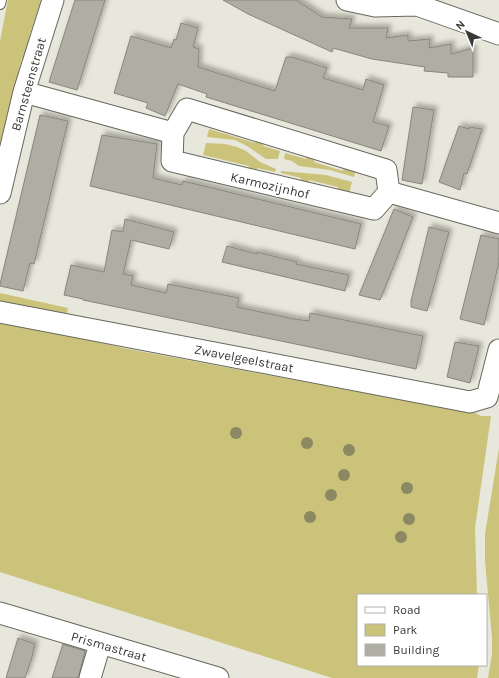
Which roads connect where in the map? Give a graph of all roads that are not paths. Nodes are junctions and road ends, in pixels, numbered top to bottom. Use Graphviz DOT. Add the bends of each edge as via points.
graph roads {
  1 [pos="1,0"];
  2 [pos="53,0"];
  3 [pos="347,0"];
  4 [pos="415,2"];
  5 [pos="0,4"];
  6 [pos="499,34"];
  7 [pos="24,92"];
  8 [pos="173,133"];
  9 [pos="389,192"];
  10 [pos="0,193"];
  11 [pos="499,223"];
  12 [pos="0,312"];
  13 [pos="499,350"];
  14 [pos="0,613"];
  15 [pos="100,644"];
  16 [pos="90,678"];
  17 [pos="218,678"];
  1 -- 5 [label="lane"];
  2 -- 7 [label="street, Barnsteenstraat"];
  3 -- 4 [label="street" via="375,6"];
  4 -- 6 [label="street"];
  7 -- 8 [label="street"];
  7 -- 10 [label="street, Barnsteenstraat"];
  8 -- 9 [label="street, Karmozijnhof" via="188,109 386,170"];
  8 -- 9 [label="street, Karmozijnhof" via="172,161 374,209"];
  9 -- 11 [label="street"];
  12 -- 13 [label="street, Zwavelgeelstraat" via="470,402 487,397"];
  14 -- 15 [label="street, Prismastraat"];
  15 -- 16 [label="street"];
  15 -- 17 [label="street, Prismastraat"];
}
